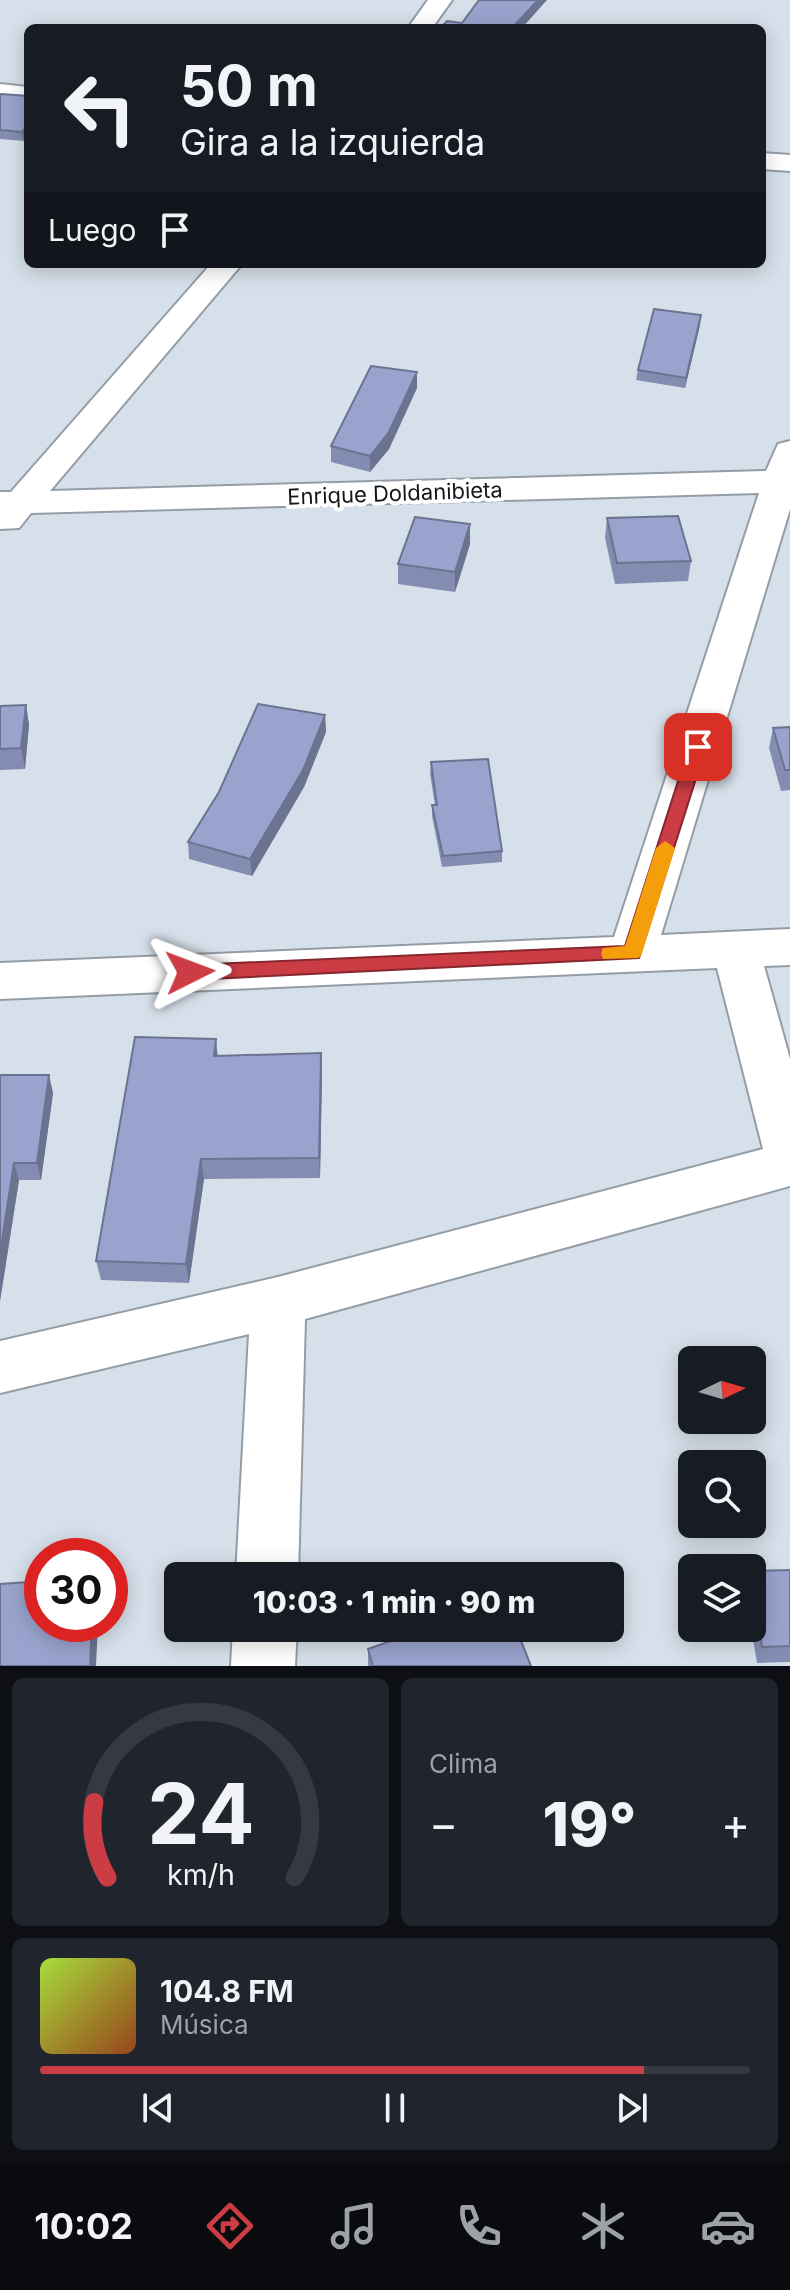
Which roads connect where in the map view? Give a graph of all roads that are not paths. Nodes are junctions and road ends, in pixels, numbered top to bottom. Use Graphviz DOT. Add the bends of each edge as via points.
graph roads {
  1 [pos="440,0"];
  2 [pos="423,24"];
  3 [pos="0,92"];
  4 [pos="24,95"];
  5 [pos="766,161"];
  6 [pos="790,163"];
  7 [pos="223,268"];
  8 [pos="787,471"];
  9 [pos="6,512"];
  10 [pos="790,947"];
  11 [pos="736,949"];
  12 [pos="632,953"];
  13 [pos="0,981"];
  14 [pos="790,1152"];
  15 [pos="790,1164"];
  16 [pos="278,1302"];
  17 [pos="0,1367"];
  18 [pos="268,1562"];
  19 [pos="264,1642"];
  20 [pos="263,1666"];
  1 -- 2 [label="street"];
  3 -- 4 [label="street"];
  5 -- 6 [label="street"];
  7 -- 9 [label="street"];
  8 -- 9 [label="street, Enrique Doldanibieta"];
  8 -- 12 [label="street"];
  10 -- 11 [label="street"];
  11 -- 12 [label="street"];
  11 -- 14 [label="street"];
  12 -- 13 [label="street"];
  15 -- 16 [label="street"];
  16 -- 17 [label="street"];
  16 -- 18 [label="street"];
  19 -- 20 [label="street"];
}
